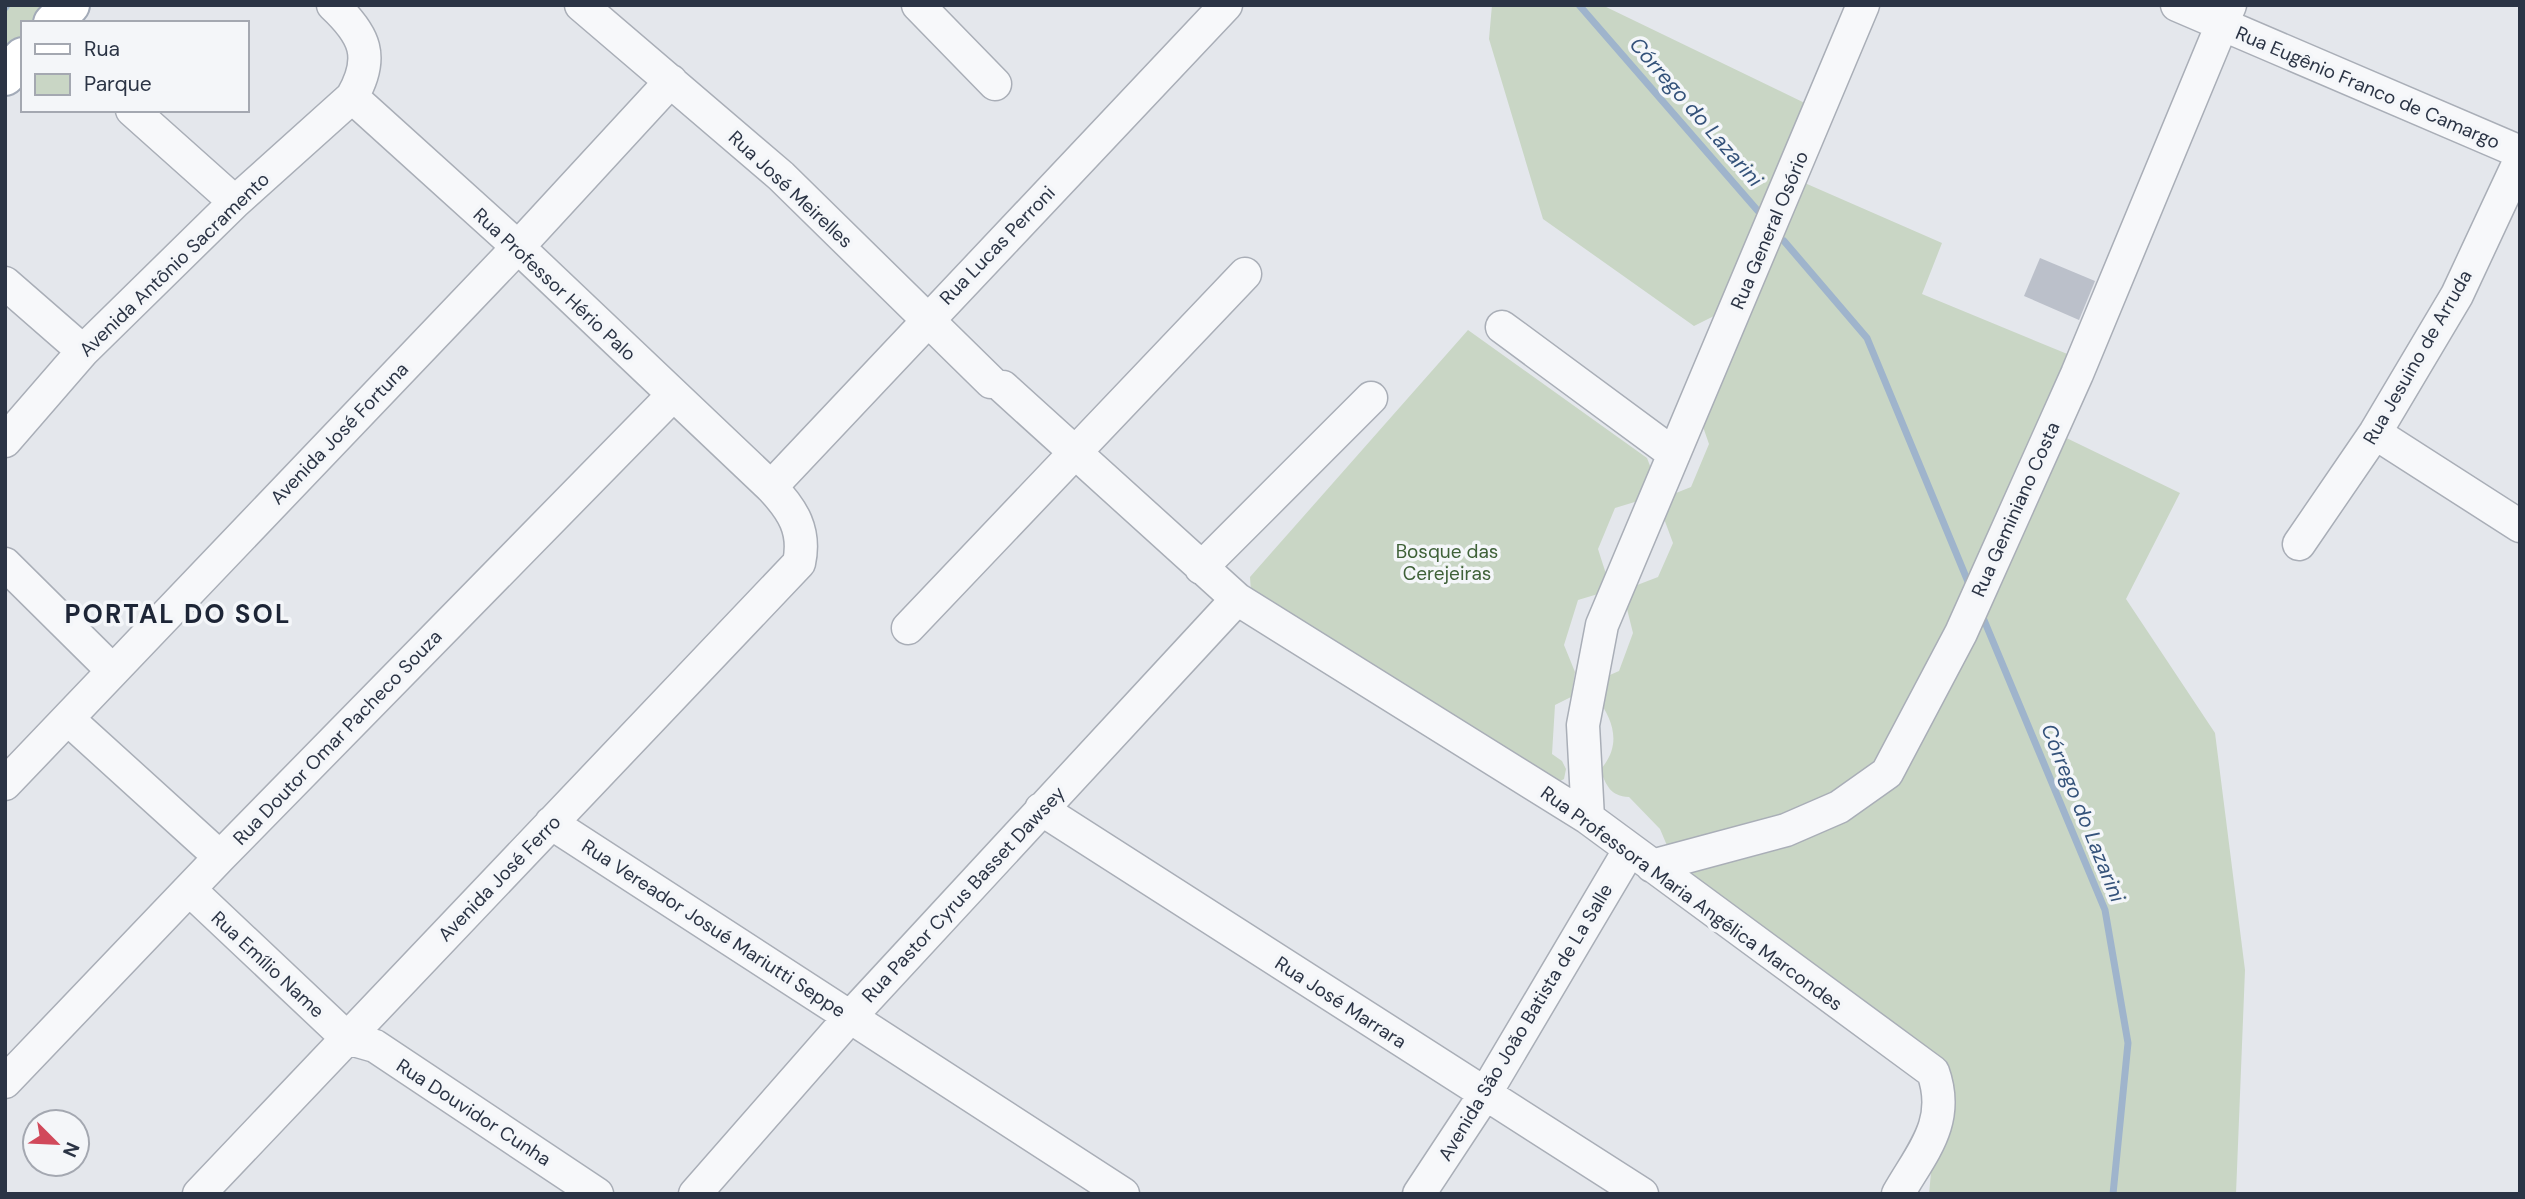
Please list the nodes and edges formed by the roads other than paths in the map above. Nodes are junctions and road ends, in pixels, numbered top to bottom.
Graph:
1 (70, 5) edge
2 (333, 5) edge
3 (581, 5) edge
4 (918, 5) edge
5 (1226, 5) edge
6 (1863, 5) edge
7 (2177, 5) edge
8 (2226, 15) edge
9 (56, 21) edge
10 (21, 59) edge
11 (5, 76) edge
12 (671, 81) junction
13 (995, 84) dead end
14 (352, 97) junction
15 (134, 112) edge
16 (2520, 152) edge
17 (2520, 160) edge
18 (235, 202) junction
19 (517, 247) junction
20 (1245, 274) dead end
21 (5, 283) edge
22 (927, 318) junction
23 (1502, 327) dead end
24 (83, 351) junction
25 (673, 395) junction
26 (1371, 398) dead end
27 (2375, 433) junction
28 (5, 441) edge
29 (1077, 451) junction
30 (1674, 454) junction
31 (771, 487) junction
32 (2520, 526) edge
33 (2299, 544) dead end
34 (5, 564) edge
35 (800, 564) joint
36 (1201, 568) junction
37 (1237, 599) junction
38 (908, 628) dead end
39 (112, 670) junction
40 (68, 719) junction
41 (5, 784) edge
42 (1041, 809) junction
43 (1588, 818) junction
44 (551, 823) junction
45 (220, 857) junction
46 (1641, 857) junction
47 (190, 890) junction
48 (851, 1016) junction
49 (347, 1038) junction
50 (5, 1082) edge
51 (1485, 1094) junction
52 (199, 1194) edge
53 (597, 1194) edge
54 (695, 1194) edge
55 (1123, 1194) edge
56 (1419, 1194) edge
57 (1642, 1194) edge
58 (1898, 1194) edge

1 - 9 main road
2 - 14 street
3 - 12 street, Rua José Meirelles
4 - 13 street
5 - 22 street, Rua Lucas Perroni
6 - 30 street, Rua General Osório
7 - 8 street, Rua Eugênio Franco de Camargo
8 - 16 street, Rua Eugênio Franco de Camargo
8 - 46 street, Rua Geminiano Costa
10 - 11 main road
12 - 19 street, Avenida José Fortuna
12 - 22 street, Rua José Meirelles
14 - 18 street, Avenida Antônio Sacramento
14 - 19 street, Rua Professor Hério Palo
15 - 18 street
17 - 27 street, Rua Jesuino de Arruda
18 - 24 street, Avenida Antônio Sacramento
19 - 25 street, Rua Professor Hério Palo
19 - 39 street, Avenida José Fortuna
20 - 29 street
21 - 24 street
22 - 29 street, Rua José Meirelles
22 - 31 street, Rua Lucas Perroni
23 - 30 street
24 - 28 street, Avenida Antônio Sacramento
25 - 31 street, Rua Professor Hério Palo
25 - 45 street, Rua Doutor Omar Pacheco Souza
26 - 36 street
27 - 32 street
27 - 33 street, Rua Jesuino de Arruda
29 - 36 street, Rua Professora Maria Angélica Marcondes
29 - 38 street
30 - 43 street, Rua General Osório
31 - 35 street, Rua Professor Hério Palo
34 - 39 street
35 - 44 street, Avenida José Ferro
36 - 37 street, Rua Professora Maria Angélica Marcondes
37 - 42 street, Rua Pastor Cyrus Basset Dawsey
37 - 43 street, Rua Professora Maria Angélica Marcondes
39 - 40 street, Avenida José Fortuna
40 - 41 street, Avenida José Fortuna
40 - 45 street
42 - 48 street, Rua Pastor Cyrus Basset Dawsey
42 - 51 street, Rua José Marrara
43 - 46 street, Rua Professora Maria Angélica Marcondes
44 - 48 street, Rua Vereador Josué Mariutti Seppe
44 - 49 street, Avenida José Ferro
45 - 47 street, Rua Doutor Omar Pacheco Souza
46 - 51 street, Avenida São João Batista de La Salle
46 - 58 street, Rua Professora Maria Angélica Marcondes
47 - 49 street, Rua Emílio Name
47 - 50 street, Rua Doutor Omar Pacheco Souza
48 - 54 street, Rua Pastor Cyrus Basset Dawsey
48 - 55 street, Rua Vereador Josué Mariutti Seppe
49 - 52 street, Avenida José Ferro
49 - 53 street, Rua Douvidor Cunha
51 - 56 street, Avenida São João Batista de La Salle
51 - 57 street, Rua José Marrara

